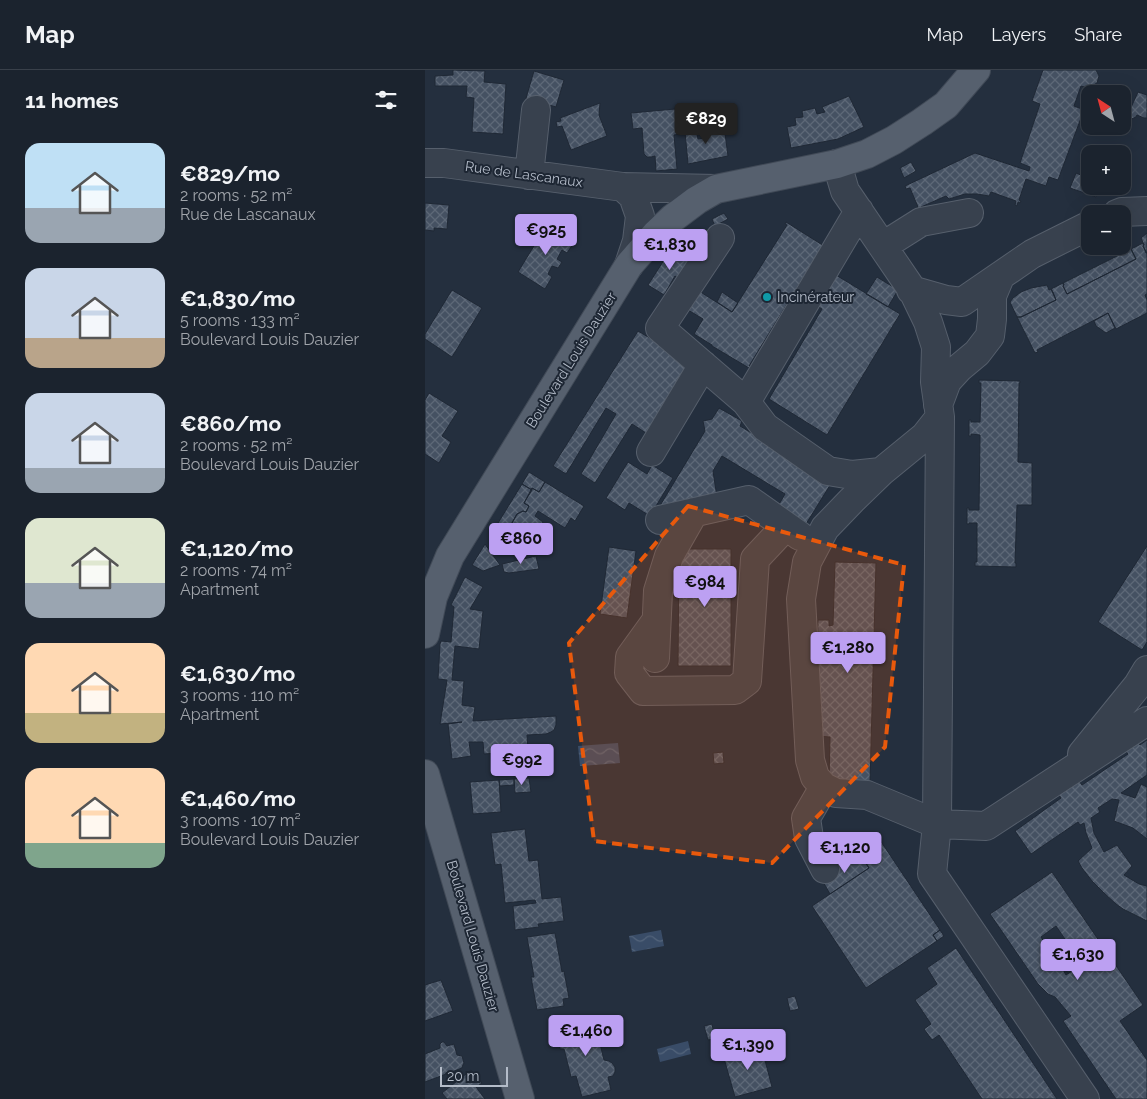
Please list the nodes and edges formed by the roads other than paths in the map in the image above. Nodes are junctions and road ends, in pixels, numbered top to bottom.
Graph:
1 (976, 70) edge
2 (536, 110) dead end
3 (425, 163) edge
4 (837, 164) junction
5 (529, 175) junction
6 (623, 187) junction
7 (716, 189) junction
8 (859, 211) junction
9 (1147, 211) edge
10 (1131, 212) edge
11 (969, 214) dead end
12 (1081, 230) edge
13 (720, 238) dead end
14 (883, 246) junction
15 (629, 265) junction
16 (1000, 276) junction
17 (911, 290) junction
18 (962, 302) junction
19 (932, 334) junction
20 (703, 365) junction
21 (746, 402) junction
22 (939, 411) junction
23 (651, 452) dead end
24 (881, 472) junction
25 (694, 512) junction
26 (660, 520) dead end
27 (786, 526) junction
28 (815, 546) junction
29 (450, 556) junction
30 (425, 574) edge
31 (657, 621) junction
32 (425, 634) edge
33 (655, 658) dead end
34 (1147, 670) edge
35 (1147, 721) edge
36 (1067, 773) junction
37 (425, 774) edge
38 (824, 788) junction
39 (937, 824) junction
40 (825, 869) dead end
41 (520, 1099) edge
42 (1085, 1099) edge

1 - 4 main road, Boulevard Louis Dauzier
2 - 5 street
3 - 5 street, Rue de Lascanaux
4 - 7 main road, Boulevard Louis Dauzier
4 - 8 street
5 - 6 street, Rue de Lascanaux
6 - 7 street, Rue de Lascanaux
6 - 15 street
7 - 15 main road, Boulevard Louis Dauzier
8 - 14 street
8 - 21 street
9 - 10 street
11 - 14 street
12 - 16 street
13 - 20 street
14 - 17 street
15 - 29 main road, Boulevard Louis Dauzier
16 - 18 street
16 - 22 street
17 - 18 street
17 - 19 street
18 - 19 street
19 - 22 street
20 - 21 street
20 - 23 street
21 - 24 street
22 - 24 street
22 - 39 street
24 - 28 street
25 - 26 street
25 - 27 street
25 - 31 street
27 - 28 street
27 - 31 street
28 - 38 street
29 - 30 street
29 - 32 main road, Boulevard Louis Dauzier
31 - 33 street
34 - 36 street
35 - 36 street
36 - 39 street
37 - 41 main road, Boulevard Louis Dauzier
38 - 39 street
38 - 40 street
39 - 42 street

